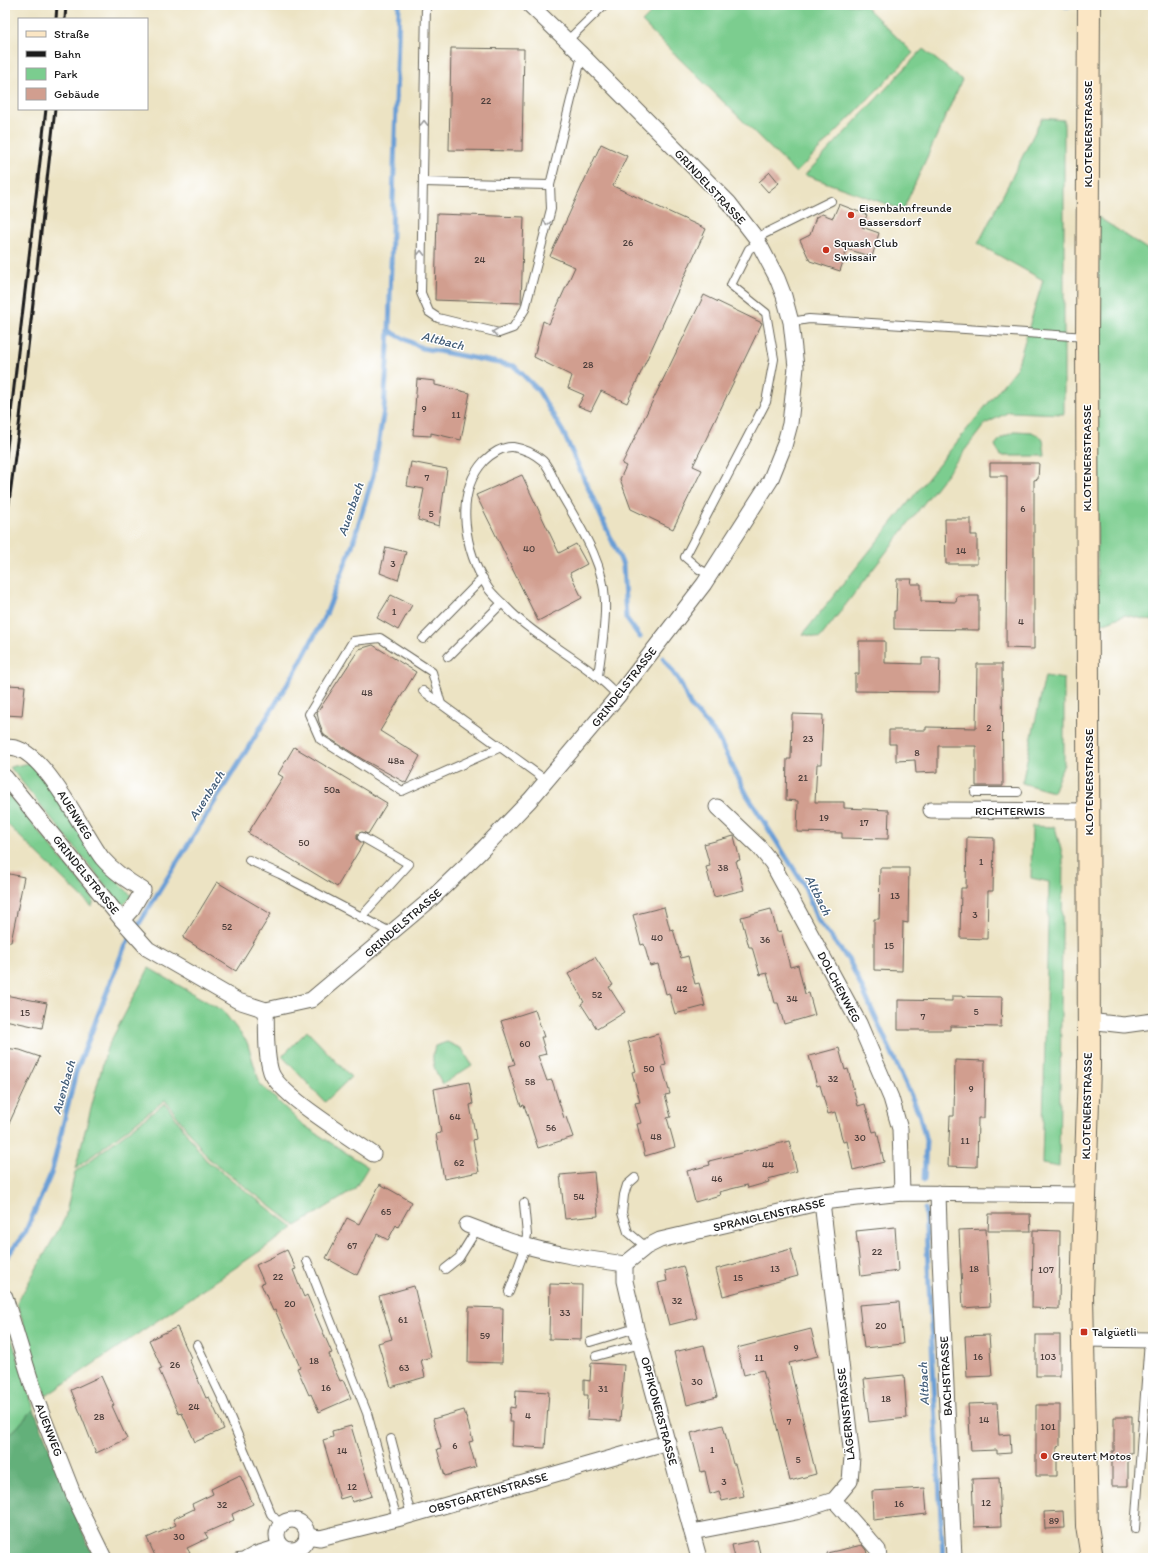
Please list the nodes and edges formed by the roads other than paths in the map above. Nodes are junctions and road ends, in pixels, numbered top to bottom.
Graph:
1 (426, 5) edge
2 (530, 5) edge
3 (604, 5) edge
4 (1089, 5) edge
5 (567, 41) junction
6 (582, 55) junction
7 (423, 182) junction
8 (550, 185) junction
9 (831, 201) dead end
10 (758, 241) junction
11 (791, 322) junction
12 (1087, 337) junction
13 (710, 575) junction
14 (483, 578) junction
15 (502, 603) junction
16 (423, 639) dead end
17 (448, 657) dead end
18 (598, 676) junction
19 (423, 691) dead end
20 (618, 696) junction
21 (441, 704) junction
22 (501, 747) junction
23 (5, 748) edge
24 (547, 781) junction
25 (10, 783) edge
26 (975, 792) dead end
27 (1018, 792) dead end
28 (717, 807) dead end
29 (931, 810) dead end
30 (1090, 811) junction
31 (362, 838) dead end
32 (249, 860) dead end
33 (361, 917) junction
34 (126, 924) junction
35 (392, 933) junction
36 (266, 1010) junction
37 (1088, 1021) junction
38 (1153, 1021) edge
39 (373, 1154) dead end
40 (635, 1178) dead end
41 (902, 1192) junction
42 (938, 1193) junction
43 (1085, 1195) junction
44 (524, 1202) dead end
45 (822, 1202) junction
46 (472, 1226) joint
47 (525, 1246) junction
48 (646, 1247) junction
49 (307, 1261) dead end
50 (625, 1264) junction
51 (445, 1269) dead end
52 (508, 1292) dead end
53 (5, 1297) edge
54 (636, 1328) junction
55 (1084, 1339) junction
56 (1151, 1340) edge
57 (590, 1342) dead end
58 (641, 1344) junction
59 (197, 1345) dead end
60 (596, 1356) dead end
61 (391, 1438) dead end
62 (668, 1442) junction
63 (834, 1500) junction
64 (404, 1517) junction
65 (281, 1525) junction
66 (1135, 1529) dead end
67 (692, 1532) junction
68 (307, 1536) junction
69 (283, 1546) junction
70 (241, 1557) edge
71 (104, 1558) edge
72 (698, 1558) edge
73 (879, 1558) edge
74 (954, 1558) edge
75 (1092, 1558) edge

7 -> 1 lane
2 - 5 street, GRINDELSTRASSE
3 - 5 lane
4 - 12 main road, KLOTENERSTRASSE
5 - 6 street, GRINDELSTRASSE
6 - 8 lane
6 - 10 street, GRINDELSTRASSE
7 - 8 lane
8 -> 7 lane
9 - 10 lane
10 - 11 street, GRINDELSTRASSE
10 - 13 lane
11 - 12 lane
11 - 13 street, GRINDELSTRASSE
12 - 30 main road, KLOTENERSTRASSE
13 - 20 street, GRINDELSTRASSE
14 - 15 lane
14 - 16 lane
14 - 18 lane
15 - 17 lane
15 - 18 lane
18 - 20 lane
19 - 21 lane
20 - 24 street, GRINDELSTRASSE
21 - 22 lane
21 - 22 lane
22 - 24 lane
23 - 34 street, AUENWEG
24 - 35 street, GRINDELSTRASSE
25 - 34 street, GRINDELSTRASSE
26 - 27 lane
28 - 41 street, DOLCHENWEG
29 - 30 street, RICHTERWIS
30 - 37 main road, KLOTENERSTRASSE
31 - 33 lane
32 - 33 lane
33 - 35 lane
34 - 36 street, GRINDELSTRASSE
35 - 36 street, GRINDELSTRASSE
36 - 39 street
37 - 38 street
37 - 43 main road, KLOTENERSTRASSE
40 - 48 lane
41 - 42 street, SPRANGLENSTRASSE
41 - 45 street, SPRANGLENSTRASSE
42 - 43 street, SPRANGLENSTRASSE
42 - 74 street, BACHSTRASSE
43 - 55 main road, KLOTENERSTRASSE
44 - 47 lane
45 - 48 street, SPRANGLENSTRASSE
45 - 63 street, LÄGERNSTRASSE
46 - 47 street
46 - 51 lane
47 - 50 street
47 - 52 lane
48 - 50 street, SPRANGLENSTRASSE
49 - 64 lane
50 - 54 street, OPFIKONERSTRASSE
53 - 71 street, AUENWEG
54 - 57 lane
54 - 58 street, OPFIKONERSTRASSE
55 - 56 street
55 - 75 main road, KLOTENERSTRASSE
56 - 66 lane
58 - 60 lane
58 - 62 street, OPFIKONERSTRASSE
59 - 65 lane
61 - 64 lane
62 - 64 street, OBSTGARTENSTRASSE
62 - 67 street, OPFIKONERSTRASSE
63 - 67 street
63 - 73 street
64 - 68 street, OBSTGARTENSTRASSE
65 - 68 street
65 - 69 street
67 - 72 street, OPFIKONERSTRASSE
68 - 69 street
69 - 70 lane

